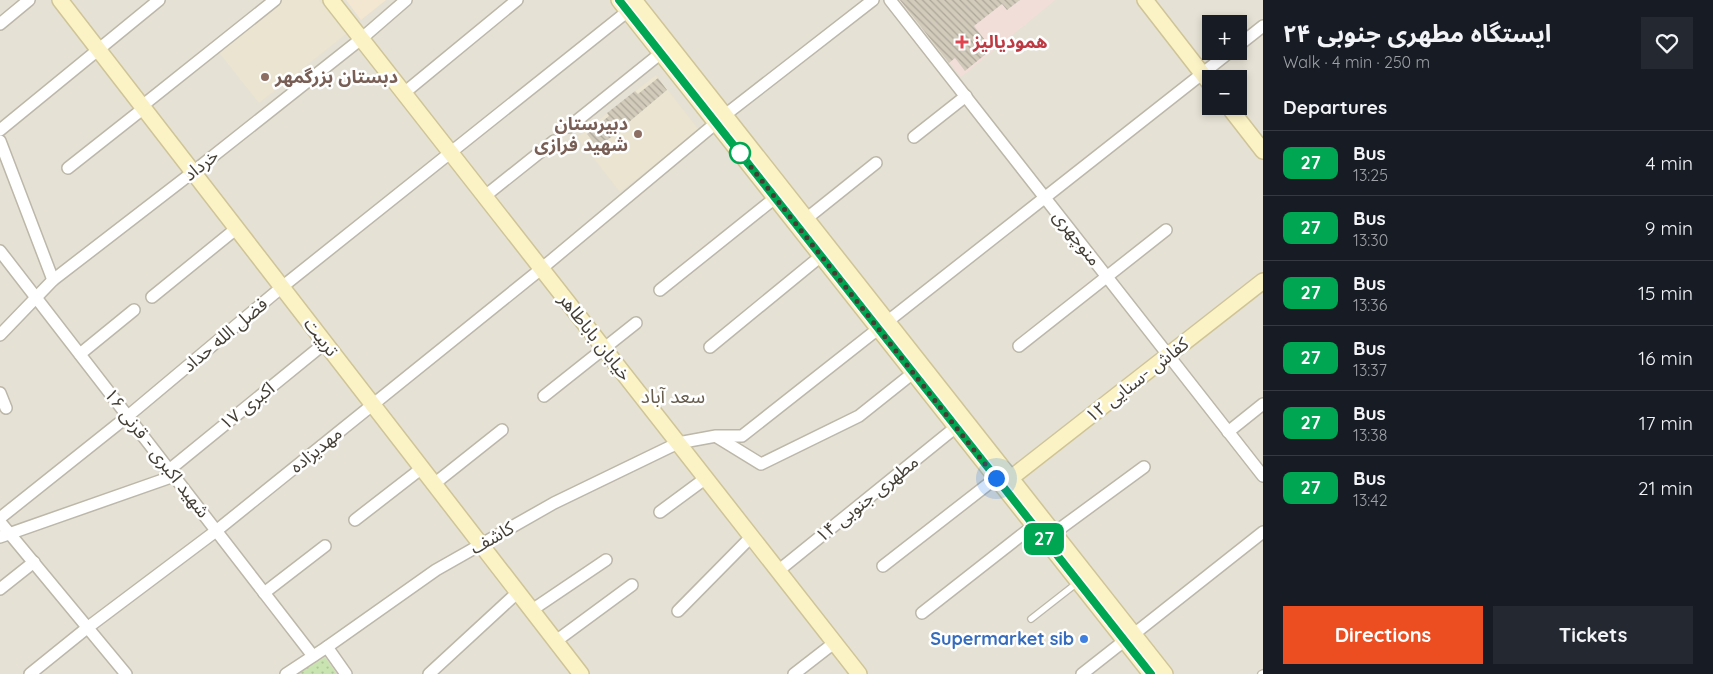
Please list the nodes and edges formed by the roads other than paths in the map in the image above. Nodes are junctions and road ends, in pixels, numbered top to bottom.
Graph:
1 (29, 0) edge
2 (60, 0) edge
3 (159, 0) edge
4 (275, 0) edge
5 (331, 0) edge
6 (406, 0) edge
7 (517, 0) edge
8 (872, 0) edge
9 (890, 0) edge
10 (1149, 2) edge
11 (631, 3) edge
12 (0, 24) edge
13 (1263, 26) edge
14 (362, 39) junction
15 (1247, 39) edge
16 (98, 50) junction
17 (661, 53) junction
18 (1223, 60) edge
19 (1215, 70) edge
20 (1202, 72) edge
21 (1202, 83) edge
22 (404, 93) junction
23 (966, 96) junction
24 (143, 107) junction
25 (1235, 115) edge
26 (720, 119) junction
27 (569, 127) dead end
28 (0, 130) edge
29 (914, 137) dead end
30 (0, 141) edge
31 (554, 141) dead end
32 (1263, 151) edge
33 (451, 153) junction
34 (876, 163) dead end
35 (68, 168) dead end
36 (193, 172) junction
37 (485, 196) junction
38 (775, 198) junction
39 (1045, 198) junction
40 (806, 219) junction
41 (237, 228) junction
42 (1166, 230) dead end
43 (0, 251) edge
44 (821, 256) junction
45 (542, 269) junction
46 (1107, 277) junction
47 (53, 280) junction
48 (1263, 281) edge
49 (282, 287) junction
50 (660, 290) dead end
51 (152, 297) dead end
52 (36, 298) junction
53 (134, 310) dead end
54 (636, 323) dead end
55 (883, 325) junction
56 (0, 335) edge
57 (325, 343) junction
58 (1019, 346) dead end
59 (710, 347) dead end
60 (604, 348) junction
61 (80, 354) junction
62 (1168, 355) junction
63 (913, 373) junction
64 (0, 393) edge
65 (544, 396) dead end
66 (373, 404) junction
67 (1263, 404) edge
68 (6, 408) dead end
69 (128, 416) junction
70 (956, 427) junction
71 (502, 430) dead end
72 (1228, 432) junction
73 (716, 436) junction
74 (678, 443) junction
75 (1144, 466) dead end
76 (422, 468) junction
77 (172, 473) junction
78 (1263, 476) edge
79 (706, 478) junction
80 (1003, 478) junction
81 (434, 484) junction
82 (660, 512) dead end
83 (0, 518) edge
84 (355, 520) dead end
85 (0, 522) edge
86 (1034, 526) junction
87 (216, 531) junction
88 (1263, 532) edge
89 (1054, 533) junction
90 (5, 535) edge
91 (751, 537) junction
92 (481, 544) junction
93 (325, 546) dead end
94 (606, 560) dead end
95 (34, 562) junction
96 (883, 566) dead end
97 (778, 571) junction
98 (1078, 582) junction
99 (632, 585) dead end
100 (0, 589) edge
101 (518, 592) junction
102 (264, 593) junction
103 (532, 610) junction
104 (678, 611) dead end
105 (922, 613) dead end
106 (1031, 619) dead end
107 (87, 628) junction
108 (1129, 637) junction
109 (556, 641) junction
110 (834, 643) junction
111 (328, 647) junction
112 (313, 656) junction
113 (30, 674) edge
114 (126, 674) edge
115 (286, 674) edge
116 (346, 674) edge
117 (429, 674) edge
118 (581, 674) edge
119 (794, 674) edge
120 (859, 674) edge
121 (1082, 674) edge
122 (1151, 674) edge
123 (1166, 674) edge

1 - 12 street
2 - 16 street, تربیت
3 - 16 street
4 - 24 street
5 - 14 street, خیابان باباطاهر
6 - 14 street, خرداد
7 - 22 street
8 - 26 street, مهدیزاده
9 - 23 street, منوچهری
10 - 20 street
11 - 17 street
11 - 26 street
11 - 33 street, فضل الله حداد
13 - 15 street
14 - 22 street, خیابان باباطاهر
14 - 36 street, خرداد
16 - 24 street, تربیت
16 - 28 street
17 - 26 street
17 - 27 street
18 - 19 street, کاشف
21 - 39 street, کاشف
22 - 33 street, خیابان باباطاهر
23 - 29 street
23 - 39 street, منوچهری
24 - 35 street
24 - 36 street, تربیت
25 - 32 street
26 - 38 street
26 - 40 street
26 - 45 street, مهدیزاده
30 - 47 street
31 - 37 street
33 - 37 street, خیابان باباطاهر
33 - 49 street, فضل الله حداد
34 - 40 street
36 - 41 street, تربیت
36 - 47 street, خرداد
37 - 45 street, خیابان باباطاهر
38 - 44 street
38 - 50 street
39 - 46 street, منوچهری
39 - 55 street, کاشف
40 - 55 street
41 - 49 street, تربیت
41 - 51 street
42 - 46 street
43 - 52 street, شهید اکبری - قرنی ۱۶
44 - 55 street
44 - 59 street
45 - 60 street, خیابان باباطاهر
45 - 66 street, مهدیزاده
46 - 58 street
46 - 62 street, منوچهری
47 - 52 street, خرداد
48 - 62 street, کفاش -سنایی ۱۲
49 - 57 street, تربیت
49 - 69 street, فضل الله حداد
52 - 56 street, خرداد
52 - 61 street, شهید اکبری - قرنی ۱۶
53 - 61 street
54 - 60 street
55 - 63 street
55 - 73 street, کاشف
55 - 80 street
57 - 66 street, تربیت
57 - 77 street, اکبری ۱۷
60 - 65 street
60 - 74 street, خیابان باباطاهر
61 - 69 street, شهید اکبری - قرنی ۱۶
62 - 72 street, منوچهری
62 - 80 street, کفاش -سنایی ۱۲
63 - 70 street
63 - 73 street
64 - 68 street
66 - 76 street, تربیت
66 - 87 street, مهدیزاده
67 - 72 street
69 - 77 street, شهید اکبری - قرنی ۱۶
69 - 83 street, فضل الله حداد
70 - 80 street
70 - 97 street, مطهری جنوبی ۱۴
71 - 81 street
72 - 78 street, منوچهری
73 - 74 street, کاشف
74 - 79 street, خیابان باباطاهر
74 - 92 street, کاشف
75 - 89 street
76 - 81 street, تربیت
76 - 84 street
77 - 87 street, شهید اکبری - قرنی ۱۶
77 - 90 street, اکبری ۱۷
79 - 82 street
79 - 91 street, خیابان باباطاهر
80 - 86 street
80 - 89 street
80 - 96 street
81 - 92 street, تربیت
85 - 90 street
86 - 98 street
86 - 105 street
87 - 102 street, شهید اکبری - قرنی ۱۶
87 - 107 street, مهدیزاده
88 - 108 street
89 - 108 street
90 - 95 street
91 - 97 street, خیابان باباطاهر
91 - 104 street
92 - 101 street, تربیت
92 - 111 street, کاشف
93 - 102 street
94 - 103 street
95 - 100 street
95 - 107 street
97 - 110 street, خیابان باباطاهر
98 - 106 lane
98 - 108 street
99 - 109 street
101 - 103 street, تربیت
101 - 117 street
102 - 112 street, شهید اکبری - قرنی ۱۶
103 - 109 street, تربیت
107 - 113 street, مهدیزاده
107 - 114 street
108 - 121 street
108 - 122 street
108 - 123 street
109 - 118 street, تربیت
110 - 119 street
110 - 120 street, خیابان باباطاهر
111 - 112 street, کاشف
111 - 116 street
112 - 115 street, کاشف

